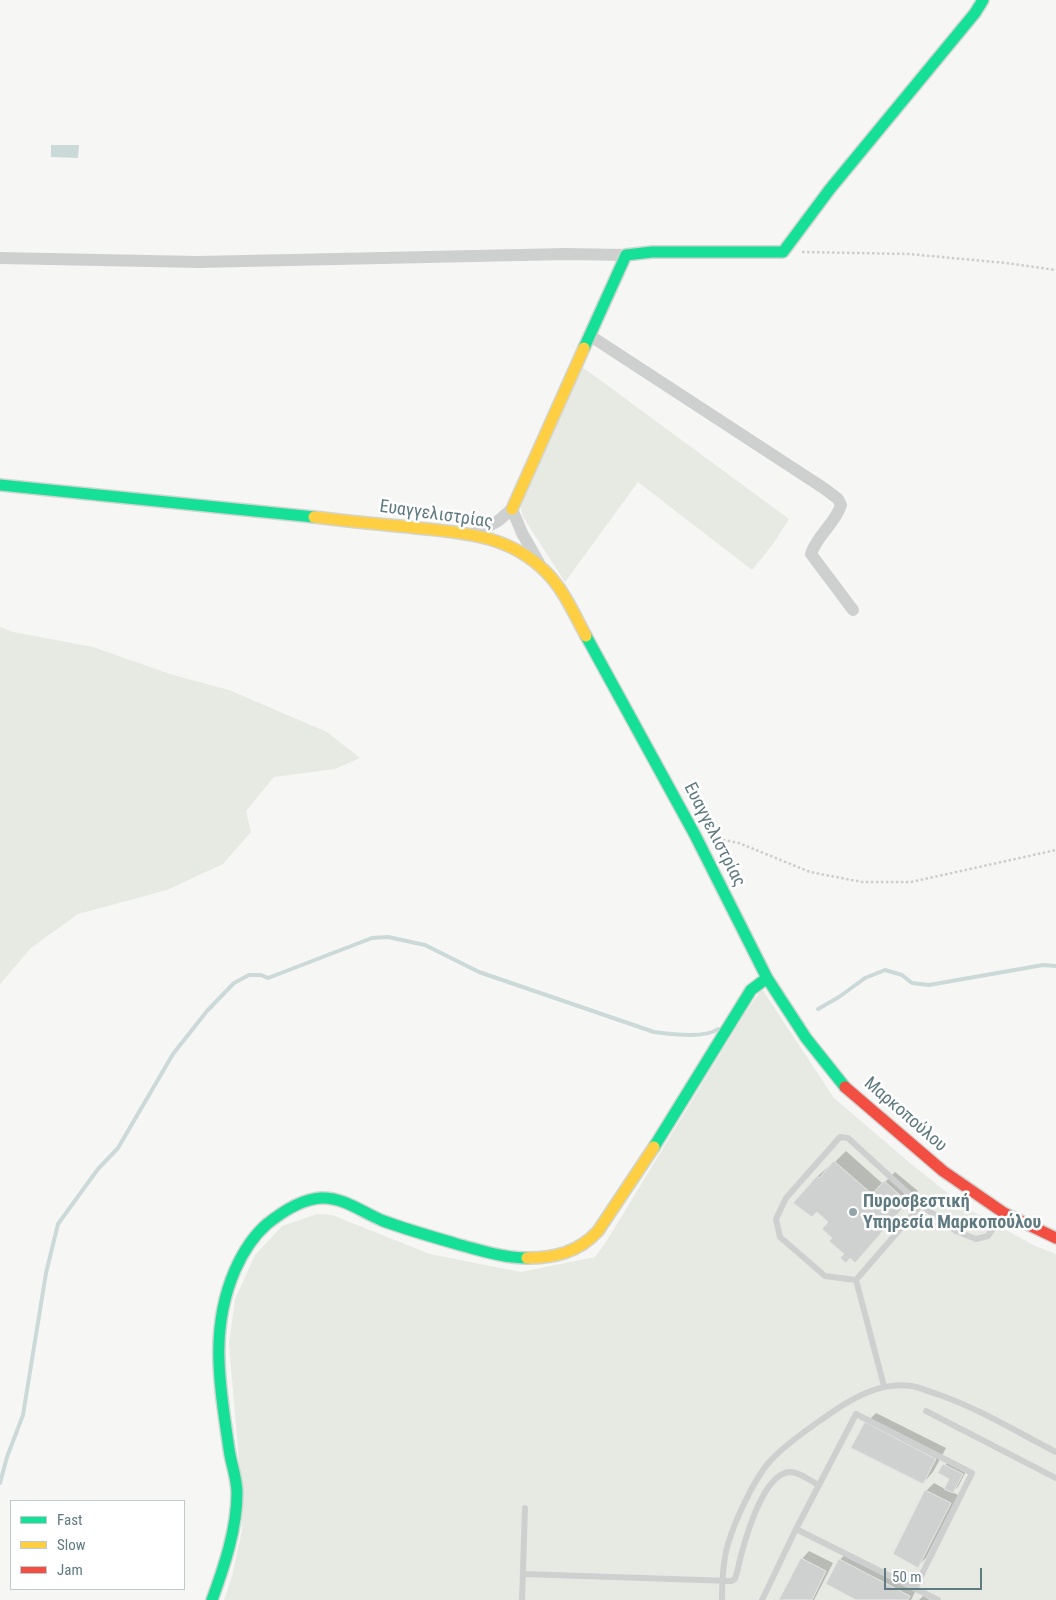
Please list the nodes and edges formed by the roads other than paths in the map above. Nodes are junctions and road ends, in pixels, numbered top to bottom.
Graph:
1 (983, 0) edge
2 (626, 255) junction
3 (0, 258) edge
4 (589, 335) junction
5 (0, 485) edge
6 (512, 509) junction
7 (474, 534) junction
8 (540, 565) junction
9 (853, 610) dead end
10 (767, 978) junction
11 (921, 1205) junction
12 (1004, 1213) junction
13 (1056, 1238) edge
14 (856, 1280) junction
15 (884, 1386) junction
16 (926, 1411) dead end
17 (1056, 1452) edge
18 (1056, 1478) edge
19 (818, 1484) junction
20 (525, 1508) dead end
21 (796, 1529) junction
22 (523, 1574) junction
23 (722, 1581) junction
24 (915, 1588) junction
25 (212, 1600) edge
26 (522, 1600) edge
27 (722, 1600) edge
28 (762, 1600) edge
29 (938, 1600) edge

1 - 2 street
2 - 3 street
2 - 4 street
4 - 6 street
4 - 9 street
5 - 7 street, Ευαγγελιστρίας
6 - 7 street
6 - 8 street
7 - 8 street, Ευαγγελιστρίας
8 - 10 street, Ευαγγελιστρίας
10 - 12 street, Μαρκοπούλου
10 - 25 street
11 - 12 lane
11 - 14 lane
11 - 14 lane
12 - 13 street, Μαρκοπούλου
14 - 15 lane
15 - 17 lane
15 - 23 lane
16 - 18 lane
19 - 21 lane
19 - 23 lane
19 - 24 lane
20 - 22 lane
21 - 24 lane
21 - 28 lane
22 - 23 lane
22 - 26 lane
23 - 27 lane
24 - 29 lane

